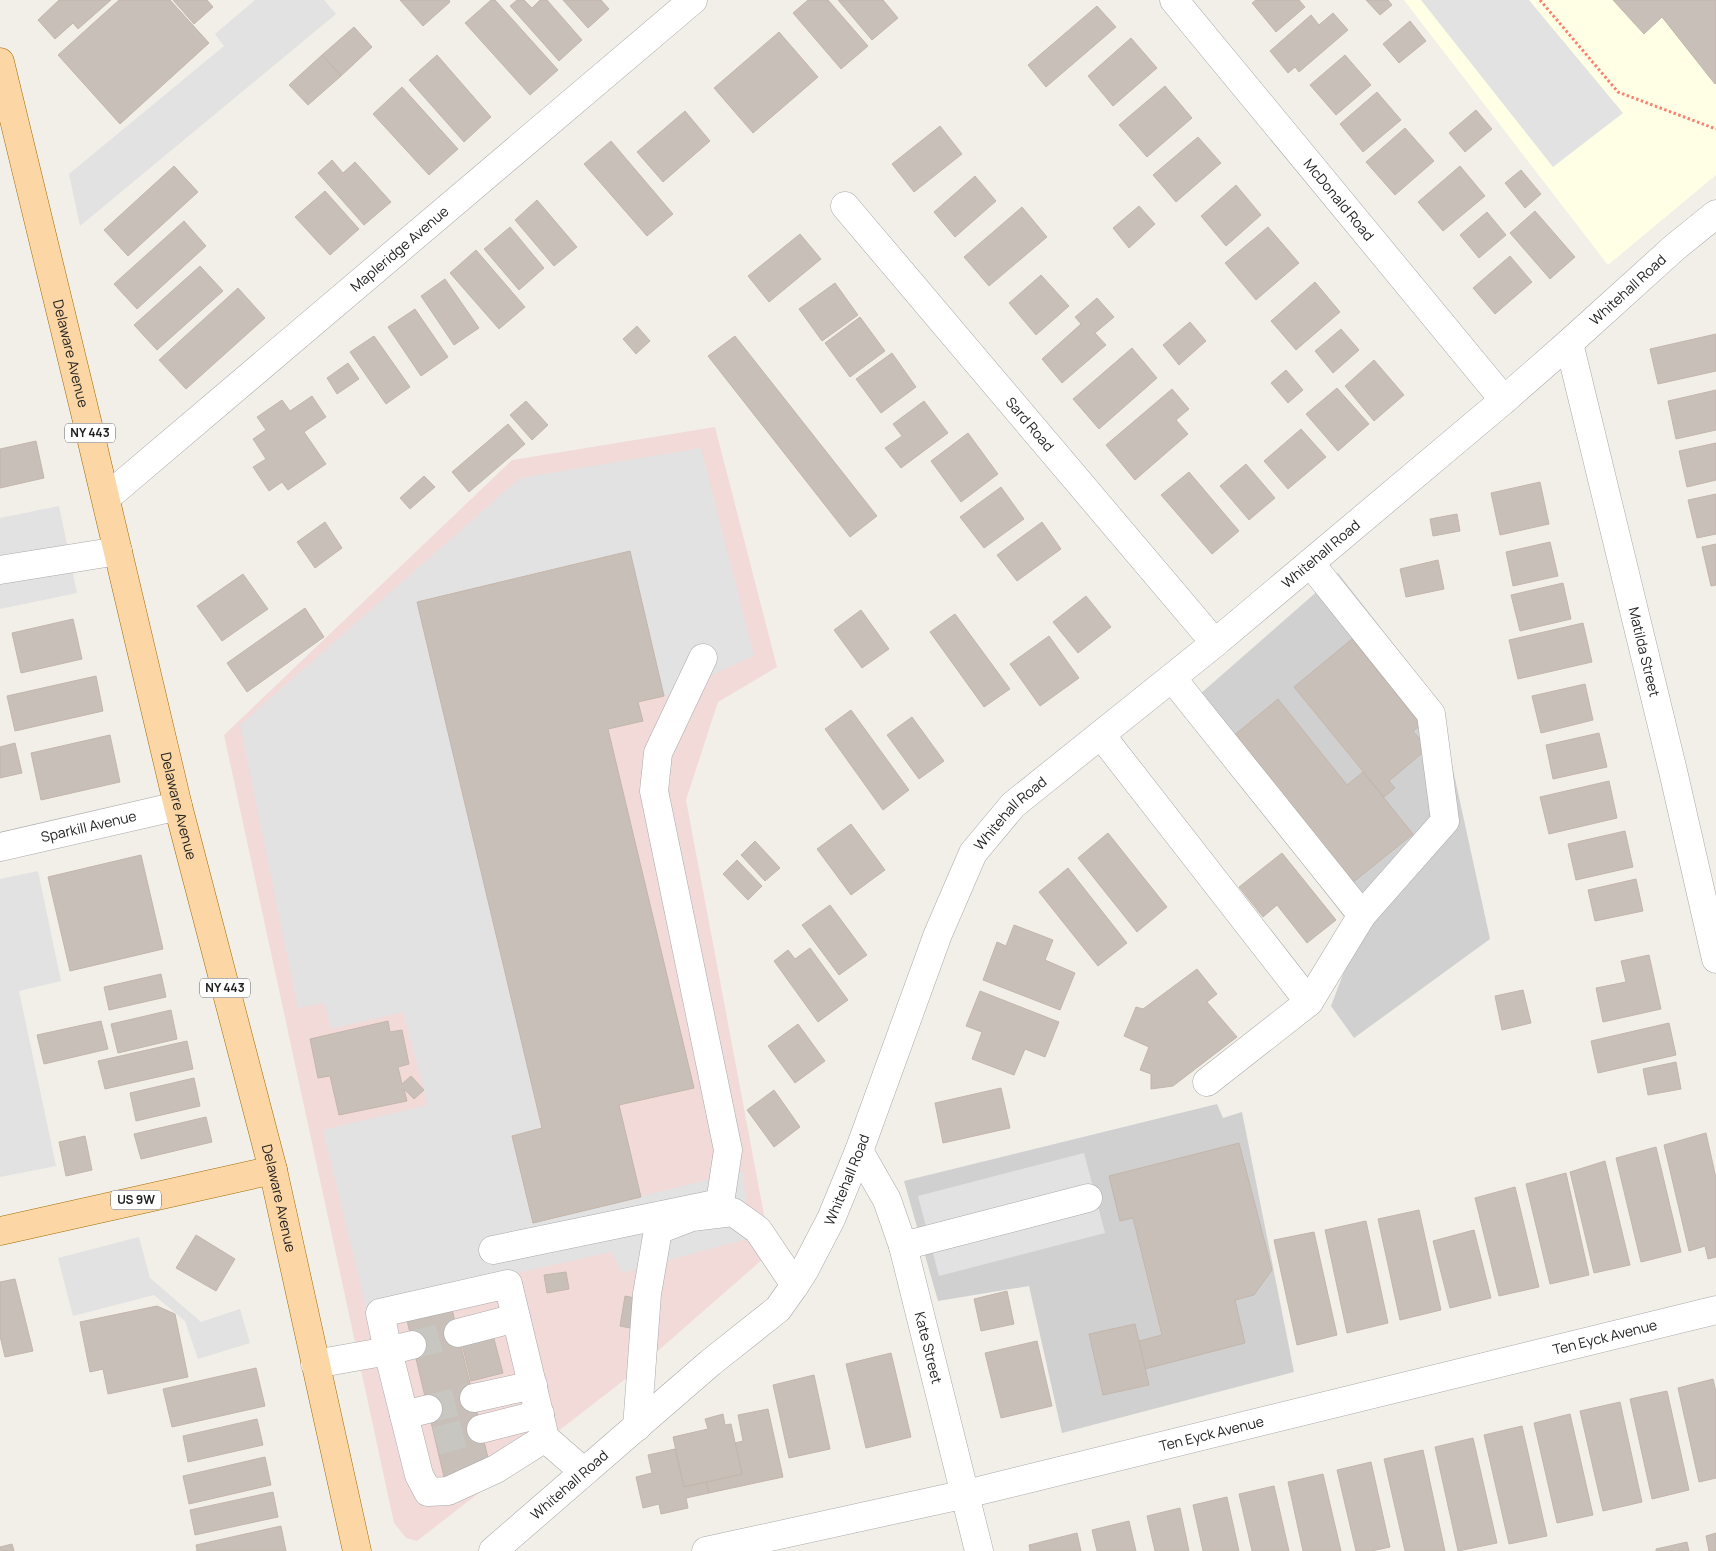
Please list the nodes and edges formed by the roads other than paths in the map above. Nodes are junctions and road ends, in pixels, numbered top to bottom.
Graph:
1 (693, 0) edge
2 (1174, 0) edge
3 (0, 62) edge
4 (845, 206) dead end
5 (1716, 214) edge
6 (1569, 343) junction
7 (1504, 400) junction
8 (106, 498) junction
9 (118, 551) junction
10 (1310, 563) junction
11 (0, 570) edge
12 (1215, 643) junction
13 (703, 658) dead end
14 (1172, 678) junction
15 (1101, 735) junction
16 (178, 806) junction
17 (0, 847) edge
18 (1362, 916) junction
19 (1716, 959) edge
20 (1309, 1002) junction
21 (1207, 1082) dead end
22 (859, 1151) junction
23 (273, 1170) junction
24 (1088, 1198) dead end
25 (691, 1213) junction
26 (0, 1232) edge
27 (903, 1246) junction
28 (493, 1250) dead end
29 (796, 1285) junction
30 (1716, 1310) edge
31 (516, 1318) junction
32 (458, 1333) tunnel mouth
33 (400, 1348) junction
34 (316, 1364) junction
35 (533, 1385) junction
36 (474, 1398) tunnel mouth
37 (542, 1426) junction
38 (637, 1427) junction
39 (481, 1429) tunnel mouth
40 (584, 1472) junction
41 (966, 1494) junction
42 (357, 1551) edge
43 (493, 1551) edge
44 (706, 1551) edge
45 (979, 1551) edge

1 - 8 street, Mapleridge Avenue
2 - 7 street, McDonald Road
3 - 8 main road, Delaware Avenue / NY 443
4 - 12 street, Sard Road
5 - 6 street, Whitehall Road
6 - 7 street, Whitehall Road
6 - 19 street, Matilda Street
7 - 10 street, Whitehall Road
8 - 9 main road, Delaware Avenue / NY 443
9 - 11 street
9 - 16 main road, Delaware Avenue / NY 443
10 - 12 street, Whitehall Road
10 - 18 street
12 - 14 street, Whitehall Road
13 - 25 street
14 - 15 street, Whitehall Road
14 - 18 street
15 - 20 street
15 - 22 street, Whitehall Road
16 - 17 street, Sparkill Avenue
16 - 23 main road, Delaware Avenue / NY 443
18 - 20 street
20 - 21 street
22 - 27 street, Kate Street
22 - 29 street, Whitehall Road
23 - 26 main road, US 9W
23 - 34 main road, Delaware Avenue
24 - 27 street
25 - 28 street
25 - 29 street
25 - 38 street
27 - 41 street, Kate Street
29 - 38 street, Whitehall Road
30 - 41 street, Ten Eyck Avenue
31 - 32 street
31 - 33 street
31 - 35 street
33 - 34 street
33 - 37 street
34 - 42 main road, Delaware Avenue
35 - 36 street
35 - 37 street
37 - 39 street
37 - 40 street
38 - 40 street, Whitehall Road
40 - 43 street, Whitehall Road
41 - 44 street, Ten Eyck Avenue
41 - 45 street, Kate Street

